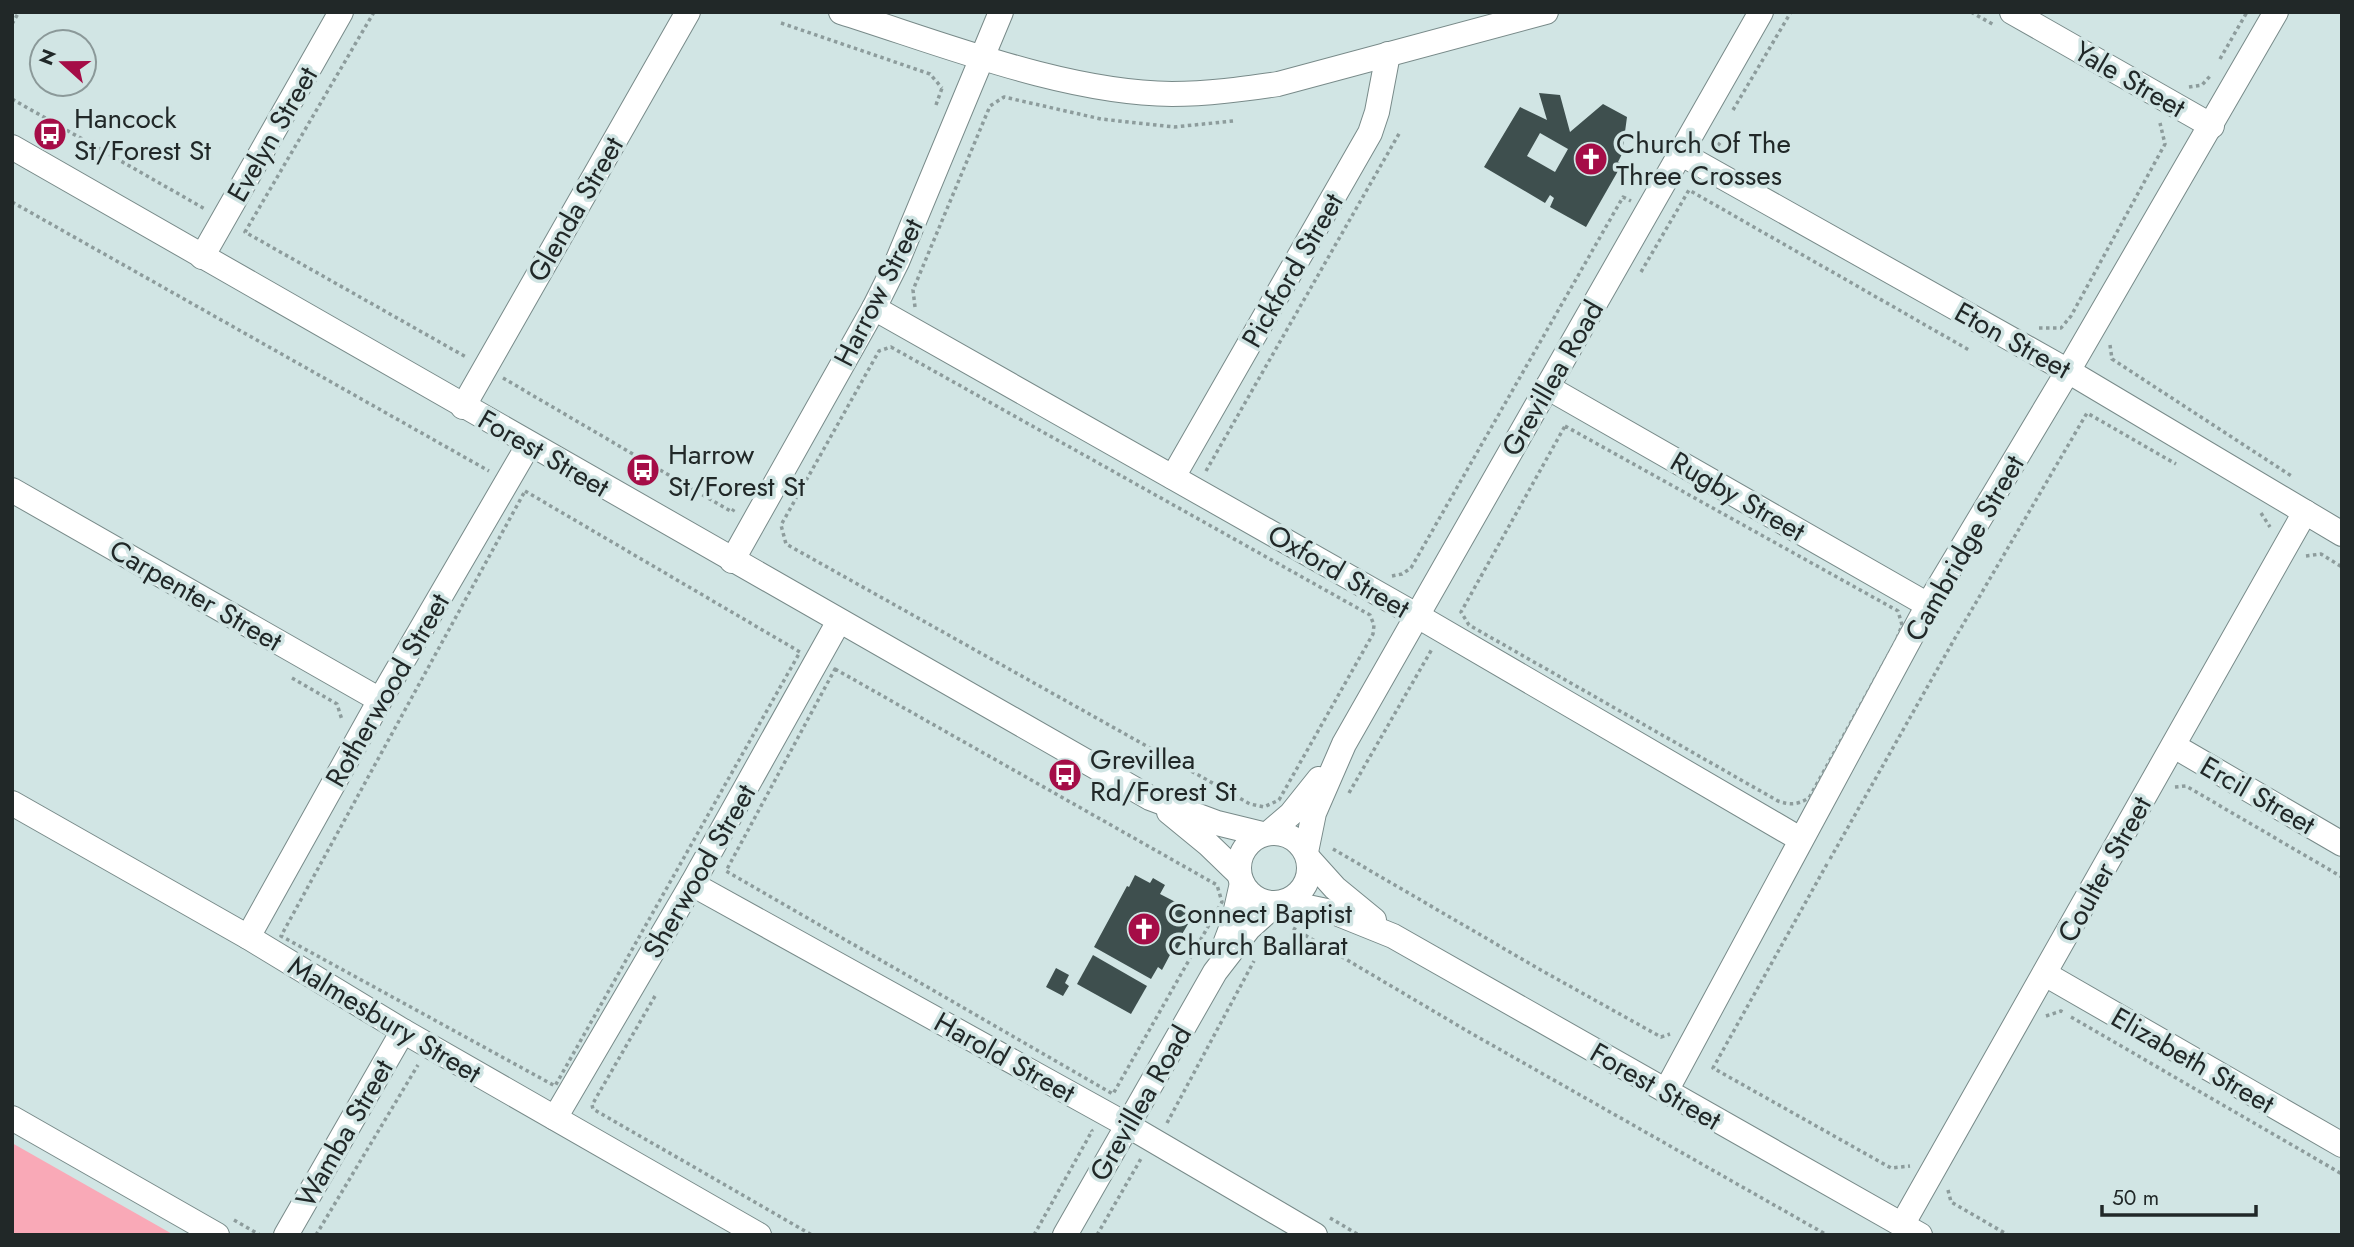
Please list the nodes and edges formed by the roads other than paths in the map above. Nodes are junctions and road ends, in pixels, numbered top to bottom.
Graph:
1 (341, 12) edge
2 (688, 12) edge
3 (841, 12) edge
4 (1001, 12) edge
5 (1546, 12) edge
6 (2012, 12) edge
7 (2276, 12) edge
8 (1756, 13) edge
9 (1388, 54) junction
10 (983, 57) junction
11 (2211, 126) junction
12 (12, 147) edge
13 (1680, 153) junction
14 (202, 257) junction
15 (874, 308) junction
16 (2068, 371) junction
17 (1547, 387) junction
18 (463, 407) junction
19 (529, 444) junction
20 (1173, 477) junction
21 (12, 490) edge
22 (2305, 512) junction
23 (2342, 534) edge
24 (732, 561) junction
25 (1928, 605) junction
26 (1416, 615) junction
27 (839, 621) junction
28 (380, 699) junction
29 (2174, 746) junction
30 (1150, 798) junction
31 (12, 803) edge
32 (1292, 815) junction
33 (1266, 833) junction
34 (1801, 839) junction
35 (2342, 844) edge
36 (1307, 855) junction
37 (1240, 878) junction
38 (692, 884) junction
39 (1282, 910) junction
40 (1393, 936) junction
41 (248, 937) junction
42 (1215, 972) junction
43 (2045, 974) junction
44 (403, 1031) junction
45 (1666, 1091) junction
46 (12, 1118) edge
47 (555, 1118) junction
48 (1127, 1125) junction
49 (2342, 1145) edge
50 (1911, 1230) edge
51 (217, 1235) edge
52 (286, 1235) edge
53 (759, 1235) edge
54 (1066, 1235) edge
55 (1315, 1235) edge

1 - 14 street, Evelyn Street
2 - 18 street, Glenda Street
3 - 10 street
4 - 10 street, Harrow Street
5 - 9 street
6 - 11 street, Yale Street
7 - 11 street, Cambridge Street
8 - 13 street, Grevillea Road
9 - 10 street
9 - 20 street, Pickford Street
10 - 15 street, Harrow Street
11 - 16 street, Cambridge Street
12 - 14 street, Forest Street
13 - 16 street, Eton Street
13 - 17 street, Grevillea Road
14 - 18 street, Forest Street
15 - 20 street, Oxford Street
15 - 24 street, Harrow Street
16 - 22 street, Eton Street
16 - 25 street, Cambridge Street
17 - 25 street, Rugby Street
17 - 26 street, Grevillea Road
18 - 19 street, Forest Street
19 - 24 street, Forest Street
19 - 28 street, Rotherwood Street
20 - 26 street, Oxford Street
21 - 28 street, Carpenter Street
22 - 23 street, Eton Street
22 - 29 street, Coulter Street
24 - 27 street, Forest Street
25 - 34 street, Cambridge Street
26 - 32 street, Grevillea Road
26 - 34 street, Oxford Street
27 - 30 street, Forest Street
27 - 38 street, Sherwood Street
28 - 41 street, Rotherwood Street
29 - 35 street, Ercil Street
29 - 43 street, Coulter Street
30 - 33 street
30 - 37 street
31 - 41 street, Malmesbury Street
32 - 33 street, Grevillea Road
32 - 36 street, Grevillea Road
33 - 36 street
33 - 37 street, Grevillea Road
34 - 45 street, Cambridge Street
36 - 39 street, Grevillea Road
36 - 40 street, Forest Street
37 - 39 street
37 - 42 street, Grevillea Road
38 - 47 street, Sherwood Street
38 - 48 street, Harold Street
39 - 40 street, Forest Street
39 - 42 street, Grevillea Road
40 - 45 street, Forest Street
41 - 44 street, Malmesbury Street
42 - 48 street, Grevillea Road
43 - 49 street, Elizabeth Street
43 - 50 street, Coulter Street
44 - 47 street, Malmesbury Street
44 - 52 street, Wamba Street
45 - 50 street, Forest Street
46 - 51 street
47 - 53 street, Malmesbury Street
48 - 54 street, Grevillea Road
48 - 55 street, Harold Street

